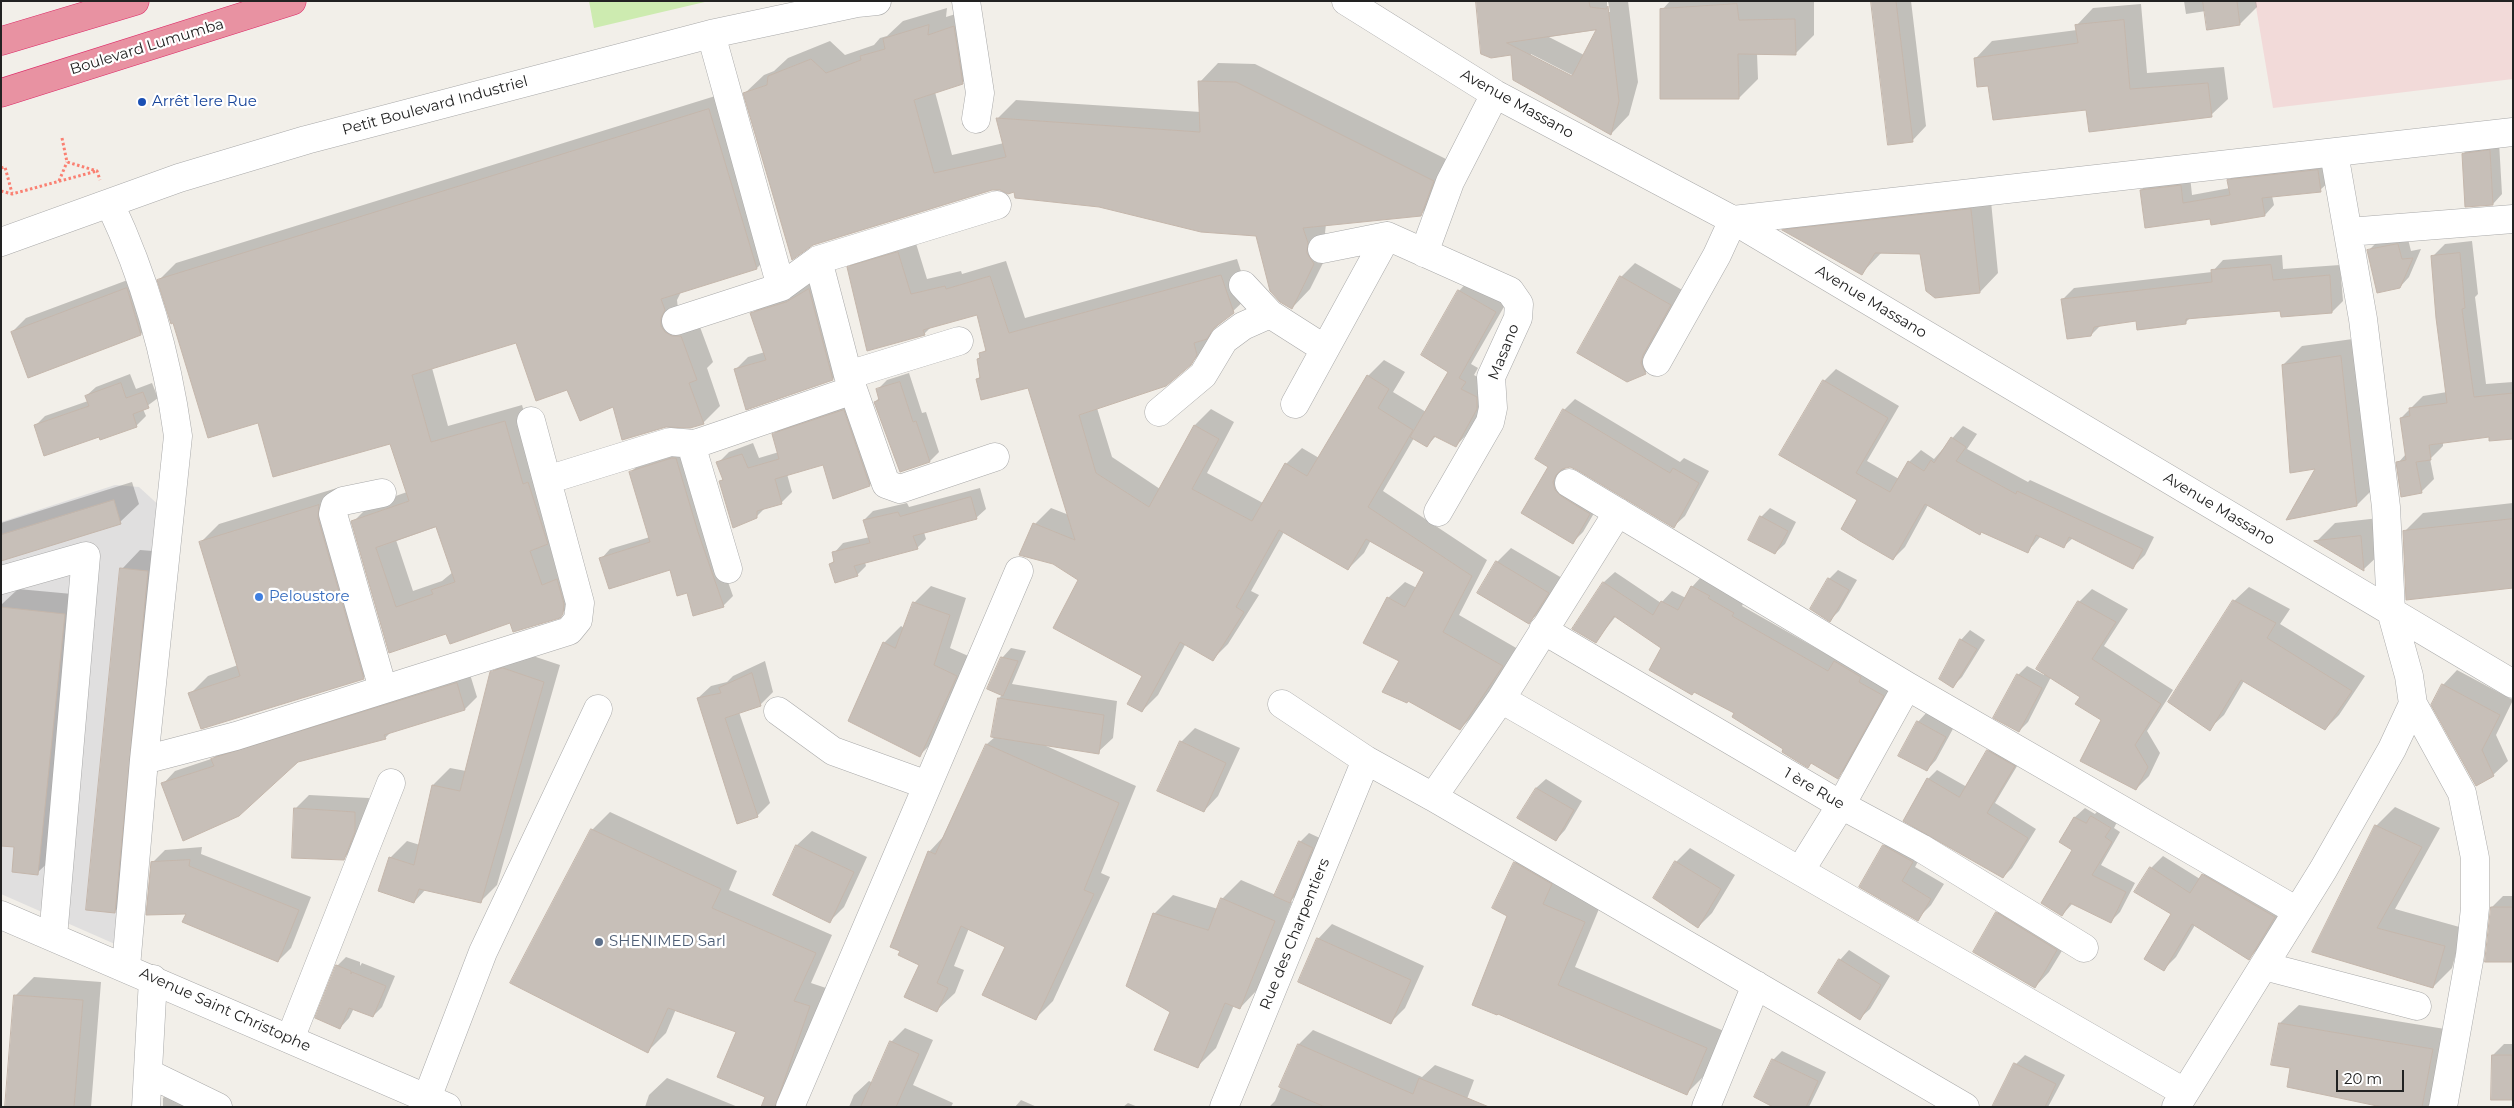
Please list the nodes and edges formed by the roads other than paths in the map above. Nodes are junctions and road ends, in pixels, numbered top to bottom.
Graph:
1 (135, 1) edge
2 (292, 1) edge
3 (877, 1) edge
4 (966, 1) edge
5 (1346, 1) edge
6 (711, 34) junction
7 (1, 41) edge
8 (1, 93) edge
9 (1495, 94) junction
10 (976, 119) dead end
11 (2513, 132) edge
12 (2334, 152) junction
13 (110, 204) junction
14 (997, 204) dead end
15 (2513, 219) edge
16 (1733, 220) junction
17 (2348, 232) junction
18 (1387, 236) junction
19 (1, 242) edge
20 (1322, 249) dead end
21 (1424, 253) junction
22 (818, 260) junction
23 (1243, 285) dead end
24 (781, 287) junction
25 (1270, 314) junction
26 (676, 321) dead end
27 (959, 341) dead end
28 (1325, 349) junction
29 (1657, 362) dead end
30 (850, 382) junction
31 (1294, 404) dead end
32 (1159, 412) dead end
33 (531, 421) dead end
34 (694, 444) junction
35 (995, 457) dead end
36 (547, 480) junction
37 (1569, 483) dead end
38 (382, 493) dead end
39 (1438, 512) dead end
40 (1618, 512) junction
41 (728, 569) dead end
42 (1018, 571) dead end
43 (1, 580) edge
44 (2391, 611) junction
45 (1543, 630) junction
46 (2513, 684) edge
47 (1907, 686) junction
48 (383, 689) junction
49 (1501, 699) junction
50 (1282, 704) dead end
51 (2413, 704) junction
52 (598, 709) dead end
53 (778, 711) dead end
54 (144, 760) junction
55 (1366, 760) junction
56 (391, 783) dead end
57 (927, 786) junction
58 (1433, 797) junction
59 (1841, 805) junction
60 (1800, 871) junction
61 (2297, 911) junction
62 (1, 915) edge
63 (53, 937) junction
64 (2084, 948) dead end
65 (2264, 966) junction
66 (126, 967) junction
67 (153, 979) junction
68 (1756, 985) junction
69 (2417, 1006) dead end
70 (290, 1039) junction
71 (148, 1072) junction
72 (2180, 1100) edge
73 (437, 1102) edge
74 (146, 1107) edge
75 (218, 1107) edge
76 (790, 1107) edge
77 (1224, 1107) edge
78 (1706, 1107) edge
79 (1965, 1107) edge
80 (2443, 1107) edge

1 - 7 highway
2 - 8 highway, Boulevard Lumumba
3 - 6 street, Petit Boulevard Industriel
4 - 10 street
5 - 9 street, Avenue Massano
6 - 13 street, Petit Boulevard Industriel
6 - 24 street
9 - 16 street, Avenue Massano
9 - 21 street
11 - 12 street
12 - 16 street
12 - 17 street
13 - 19 street, Petit Boulevard Industriel
13 - 54 street
14 - 22 street
15 - 17 street
16 - 29 street
16 - 44 street, Avenue Massano
17 - 44 street
18 - 20 street
18 - 21 street, Masano
18 - 28 street
21 - 39 street, Masano
22 - 24 street
22 - 30 street
23 - 25 street
24 - 26 street
25 - 28 street
25 - 32 street
27 - 30 street
28 - 31 street
30 - 34 street
30 - 35 street
33 - 36 street
34 - 36 street
34 - 41 street
36 - 48 street
37 - 40 street
38 - 48 street
40 - 45 street
40 - 47 street
42 - 57 street
43 - 63 street
44 - 46 street, Avenue Massano
44 - 51 street
45 - 49 street
45 - 59 street, 1 ère Rue
47 - 59 street
47 - 61 street
48 - 54 street
49 - 58 street
49 - 60 street
50 - 55 street
51 - 61 street
51 - 80 street
52 - 73 street
53 - 57 street
54 - 66 street
55 - 58 street
55 - 77 street, Rue des Charpentiers
56 - 70 street
57 - 76 street
58 - 68 street
59 - 60 street
59 - 64 street, 1 ère Rue
60 - 72 street
61 - 65 street
62 - 63 street, Avenue Saint Christophe
63 - 66 street, Avenue Saint Christophe
65 - 69 street
65 - 72 street
66 - 67 street, Avenue Saint Christophe
67 - 70 street, Avenue Saint Christophe
67 - 71 street
68 - 78 street
68 - 79 street
70 - 73 street, Avenue Saint Christophe
71 - 74 street
71 - 75 street

